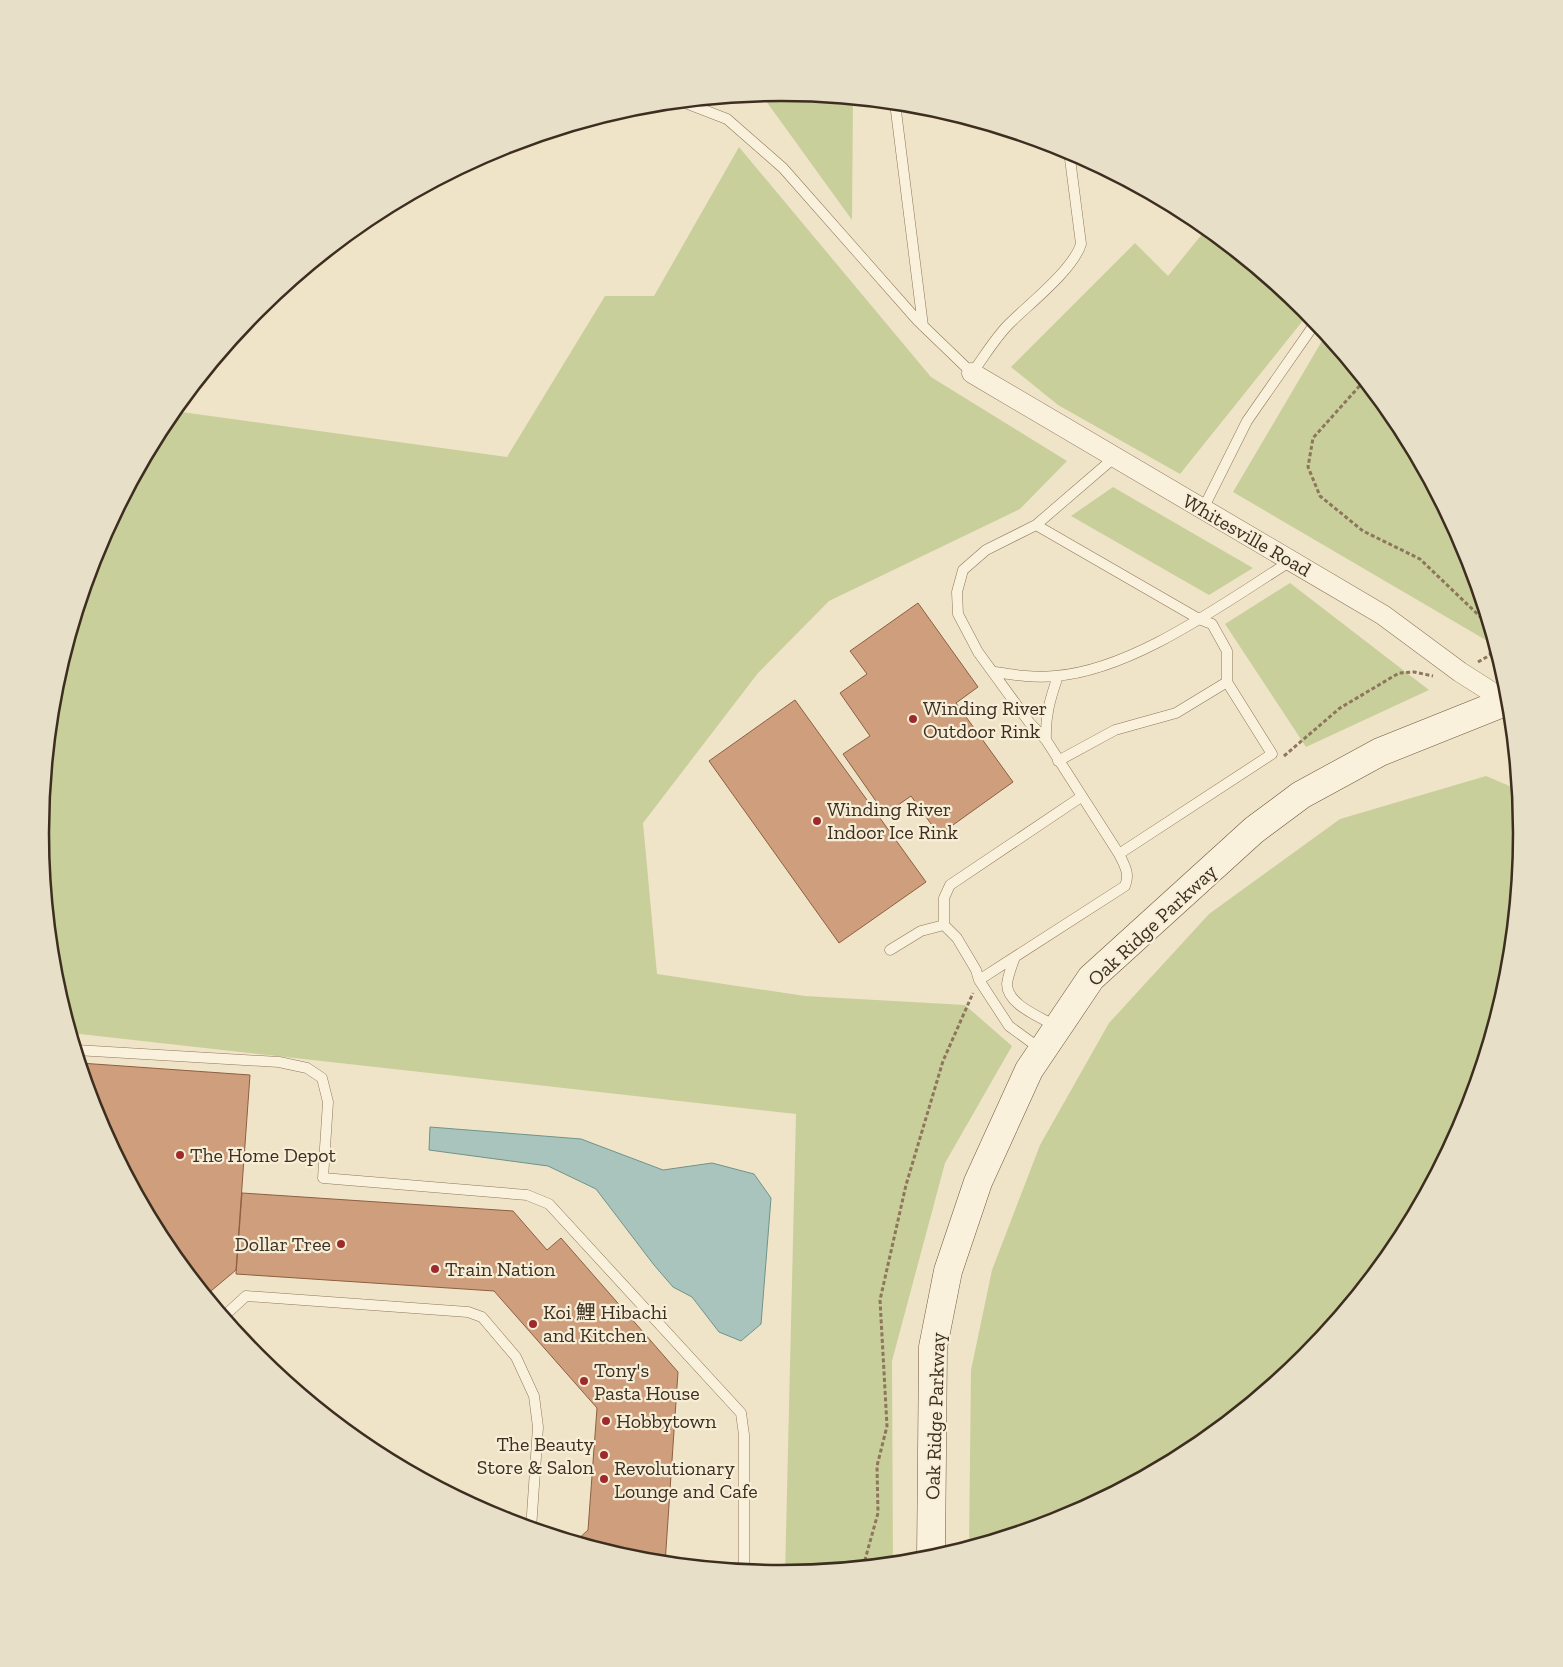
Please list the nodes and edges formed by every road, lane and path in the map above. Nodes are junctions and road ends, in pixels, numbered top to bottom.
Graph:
1 (694, 106) edge
2 (896, 110) edge
3 (1070, 161) edge
4 (923, 326) junction
5 (1312, 328) edge
6 (972, 373) junction
7 (1360, 384) edge
8 (1115, 458) junction
9 (1203, 509) junction
10 (1036, 525) junction
11 (1291, 561) junction
12 (1481, 617) edge
13 (1199, 619) junction
14 (1490, 650) edge
15 (994, 672) junction
16 (1460, 672) junction
17 (1058, 676) junction
18 (1227, 682) junction
19 (1501, 700) edge
20 (1503, 706) edge
21 (1046, 740) junction
22 (1058, 761) junction
23 (1277, 761) dead end
24 (1081, 797) junction
25 (1119, 854) junction
26 (944, 925) junction
27 (890, 950) dead end
28 (1015, 957) junction
29 (979, 980) junction
30 (1058, 1027) junction
31 (82, 1050) edge
32 (1042, 1050) junction
33 (228, 1313) edge
34 (532, 1522) edge
35 (931, 1550) edge
36 (865, 1561) edge
37 (744, 1565) edge

1 - 4 lane
2 - 4 lane
3 - 6 lane
4 - 6 lane
5 - 9 lane
6 - 8 street, Whitesville Road
7 - 12 path
8 - 9 street, Whitesville Road
8 - 10 lane
9 - 11 street, Whitesville Road
10 - 13 lane
10 - 15 lane
11 - 13 lane
11 - 16 street, Whitesville Road
13 - 17 lane
13 - 18 lane
14 - 16 path
15 - 17 lane
15 - 21 lane
16 - 19 street, Whitesville Road
16 - 23 path
17 - 21 lane
18 - 22 lane
18 - 25 lane
20 - 30 street, Oak Ridge Parkway
21 - 22 lane
22 - 24 lane
24 - 25 lane
24 - 26 lane
25 - 28 lane
26 - 27 lane
26 - 29 lane
28 - 29 lane
28 - 30 lane
29 - 32 lane
29 - 36 path
30 - 32 street, Oak Ridge Parkway
31 - 37 lane
32 - 35 street, Oak Ridge Parkway
33 - 34 lane

